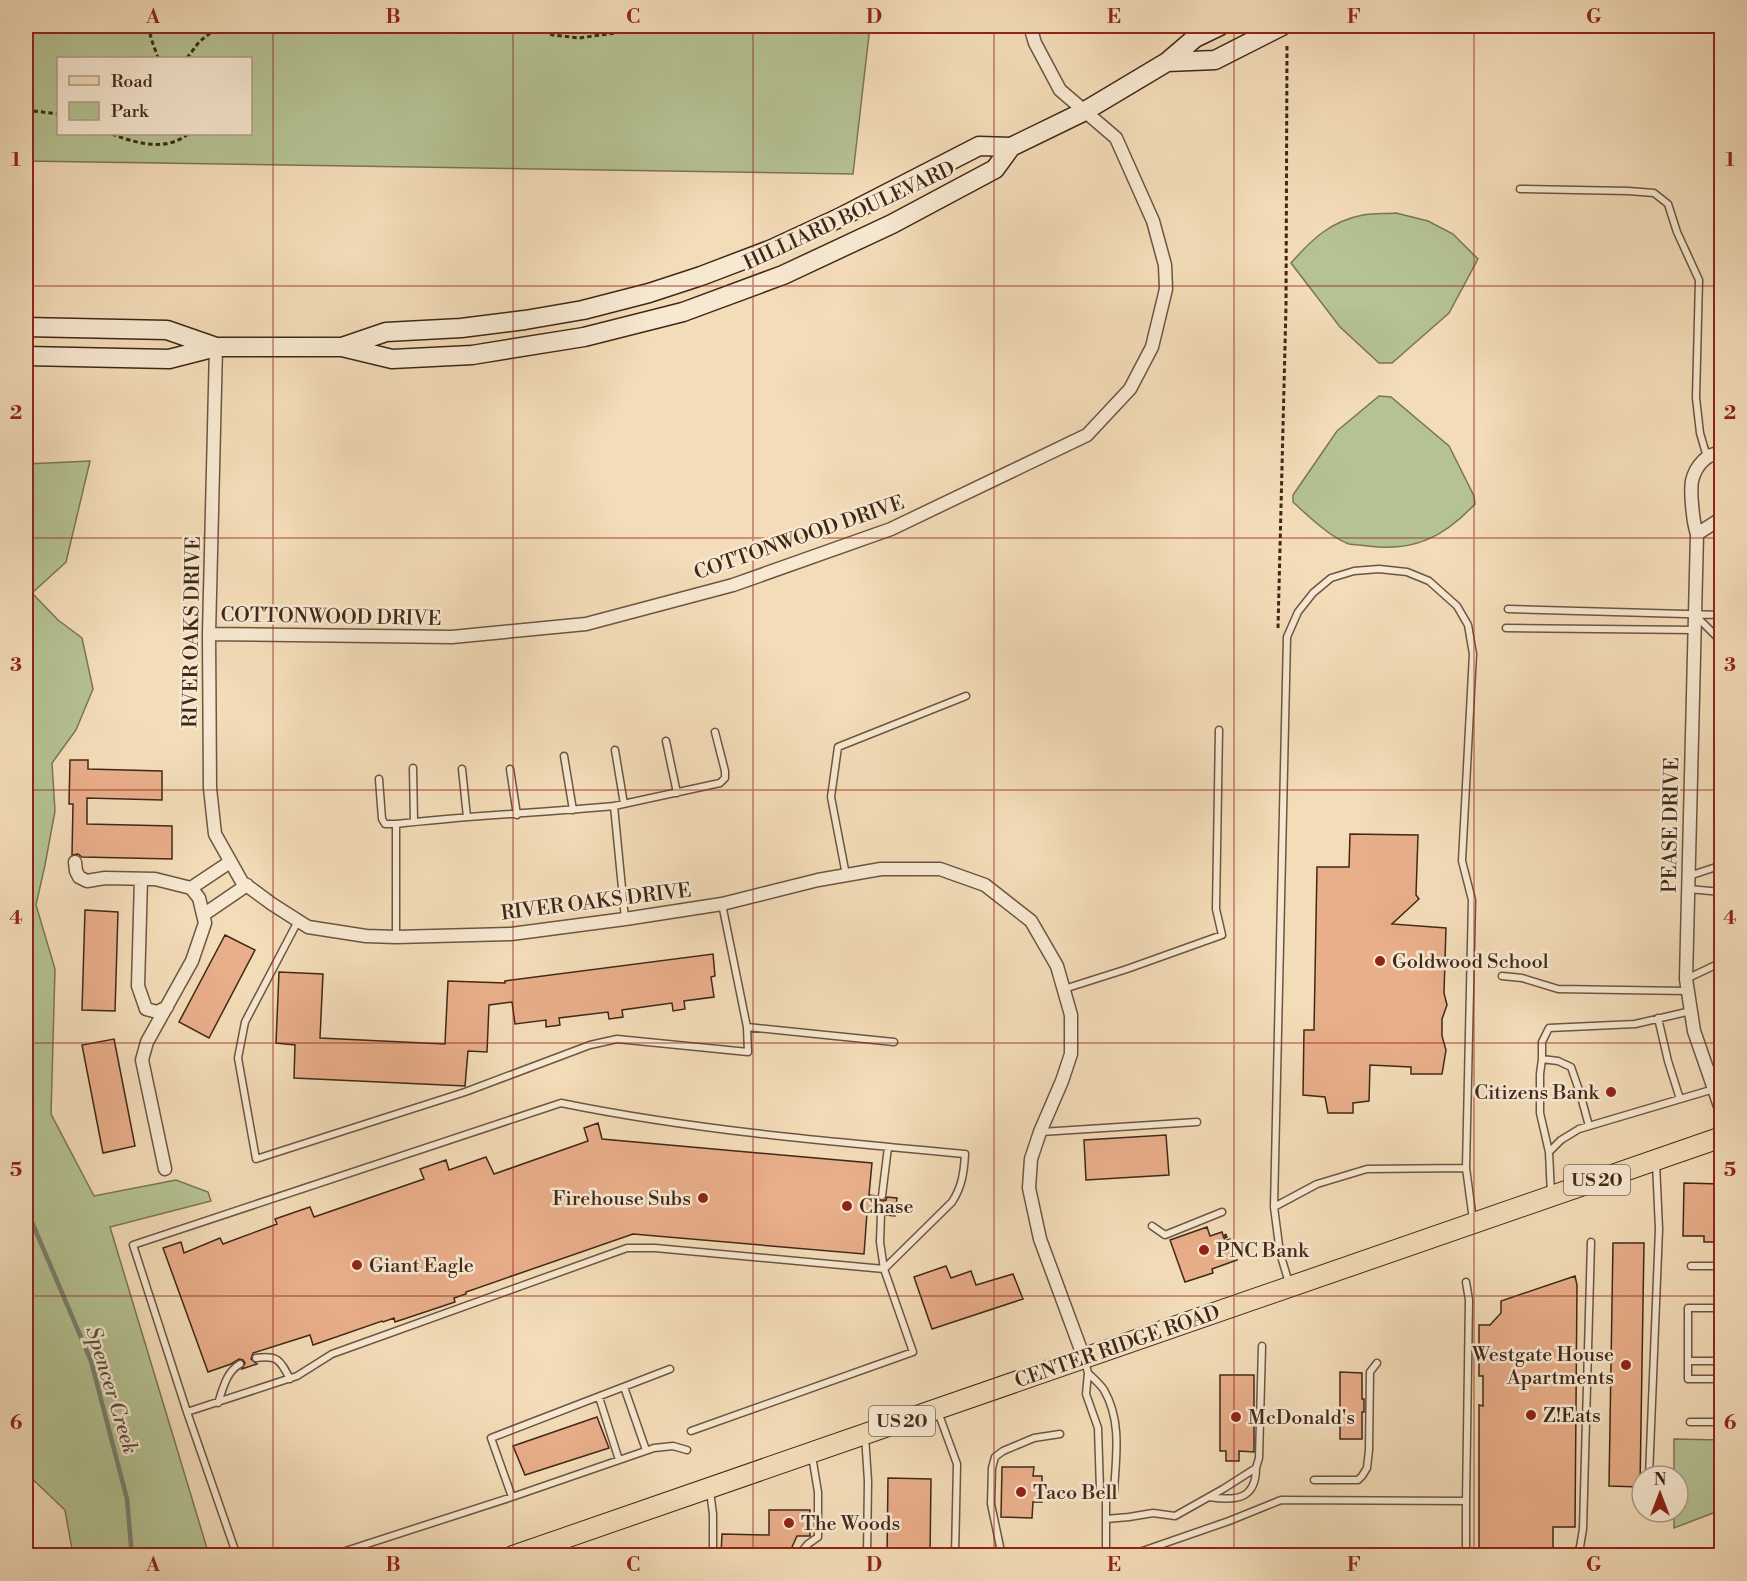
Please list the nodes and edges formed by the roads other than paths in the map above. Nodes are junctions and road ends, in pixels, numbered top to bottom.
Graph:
1 (1030, 26) edge
2 (1220, 26) edge
3 (1282, 26) edge
4 (1167, 62) junction
5 (1085, 111) junction
6 (1011, 147) junction
7 (1520, 189) dead end
8 (26, 327) edge
9 (216, 346) junction
10 (342, 347) junction
11 (26, 356) edge
12 (1722, 453) edge
13 (1707, 458) junction
14 (1722, 518) edge
15 (1697, 534) junction
16 (1508, 609) dead end
17 (1695, 614) junction
18 (1722, 615) edge
19 (1506, 628) dead end
20 (1695, 630) junction
21 (209, 634) junction
22 (1722, 642) edge
23 (966, 696) dead end
24 (1219, 730) dead end
25 (715, 732) dead end
26 (666, 741) dead end
27 (615, 750) dead end
28 (564, 756) dead end
29 (413, 768) dead end
30 (462, 769) dead end
31 (510, 769) dead end
32 (379, 779) dead end
33 (677, 793) junction
34 (624, 804) junction
35 (614, 806) junction
36 (573, 810) junction
37 (517, 815) junction
38 (467, 817) junction
39 (414, 822) junction
40 (396, 825) junction
41 (75, 862) dead end
42 (231, 862) junction
43 (1722, 865) edge
44 (846, 875) junction
45 (141, 879) junction
46 (1688, 883) junction
47 (247, 885) junction
48 (191, 888) junction
49 (1722, 892) edge
50 (722, 904) junction
51 (203, 915) junction
52 (625, 919) junction
53 (298, 921) junction
54 (396, 937) junction
55 (1722, 962) edge
56 (1502, 976) dead end
57 (1687, 985) junction
58 (1064, 990) junction
59 (167, 1007) junction
60 (1691, 1011) junction
61 (1658, 1018) junction
62 (747, 1027) junction
63 (894, 1042) dead end
64 (1542, 1059) junction
65 (1722, 1066) edge
66 (1708, 1071) junction
67 (1714, 1089) junction
68 (1680, 1099) junction
69 (1722, 1112) edge
70 (1197, 1122) dead end
71 (1589, 1126) junction
72 (1040, 1132) junction
73 (1722, 1137) edge
74 (888, 1147) junction
75 (1549, 1152) junction
76 (1655, 1160) junction
77 (1466, 1168) junction
78 (165, 1170) dead end
79 (882, 1196) dead end
80 (1552, 1196) junction
81 (1274, 1207) junction
82 (1222, 1212) dead end
83 (881, 1214) dead end
84 (1473, 1223) junction
85 (1152, 1226) dead end
86 (1591, 1242) dead end
87 (1691, 1266) dead end
88 (1722, 1266) edge
89 (884, 1269) junction
90 (1466, 1282) dead end
91 (1290, 1286) junction
92 (1722, 1308) edge
93 (1262, 1346) dead end
94 (256, 1358) dead end
95 (1688, 1361) junction
96 (1722, 1361) edge
97 (1377, 1363) dead end
98 (240, 1364) dead end
99 (1086, 1365) junction
100 (670, 1369) dead end
101 (290, 1379) junction
102 (1722, 1379) edge
103 (624, 1387) junction
104 (599, 1397) junction
105 (218, 1403) junction
106 (937, 1409) junction
107 (188, 1412) junction
108 (1690, 1422) dead end
109 (1722, 1422) edge
110 (691, 1431) dead end
111 (864, 1434) junction
112 (1060, 1434) dead end
113 (646, 1450) junction
114 (687, 1450) dead end
115 (811, 1453) junction
116 (619, 1460) junction
117 (1649, 1464) edge
118 (1256, 1468) junction
119 (1314, 1480) dead end
120 (709, 1488) junction
121 (512, 1497) junction
122 (1209, 1497) junction
123 (1106, 1498) junction
124 (1466, 1501) junction
125 (1106, 1519) junction
126 (237, 1556) edge
127 (330, 1556) edge
128 (513, 1556) edge
129 (713, 1556) edge
130 (798, 1556) edge
131 (867, 1556) edge
132 (955, 1556) edge
133 (1002, 1556) edge
134 (1106, 1556) edge
135 (1128, 1556) edge
136 (1466, 1556) edge
137 (1575, 1556) edge

1 - 5 street, COTTONWOOD DRIVE
2 - 4 main road, HILLIARD BOULEVARD
3 - 4 main road, HILLIARD BOULEVARD
4 - 5 main road, HILLIARD BOULEVARD
5 - 6 main road, HILLIARD BOULEVARD
5 - 21 street, COTTONWOOD DRIVE
6 - 10 main road, HILLIARD BOULEVARD
6 - 10 main road, HILLIARD BOULEVARD
7 - 13 lane
8 - 9 main road, HILLIARD BOULEVARD
9 - 10 main road, HILLIARD BOULEVARD
9 - 11 main road, HILLIARD BOULEVARD
9 - 21 street, RIVER OAKS DRIVE
12 - 13 street
13 - 15 street, PEASE DRIVE
14 - 15 street
15 - 17 street, PEASE DRIVE
16 - 17 lane
17 - 18 lane
17 - 20 street, PEASE DRIVE
17 - 22 lane
19 - 20 lane
20 - 46 street, PEASE DRIVE
21 - 42 street, RIVER OAKS DRIVE
23 - 44 lane
24 - 58 lane
25 - 33 lane
26 - 33 lane
27 - 34 lane
28 - 36 lane
29 - 39 lane
30 - 38 lane
31 - 37 lane
32 - 40 lane
33 - 34 lane
34 - 35 lane
35 - 36 lane
35 - 52 lane
36 - 37 lane
37 - 38 lane
38 - 39 lane
39 - 40 lane
40 - 54 lane
41 - 45 street
42 - 47 street, RIVER OAKS DRIVE
42 - 48 street
43 - 46 lane
44 - 50 street, RIVER OAKS DRIVE
44 - 58 street, RIVER OAKS DRIVE
45 - 48 street
45 - 59 street
46 - 49 lane
46 - 57 street, PEASE DRIVE
47 - 51 street
47 - 53 street, RIVER OAKS DRIVE
48 - 51 street
50 - 52 street, RIVER OAKS DRIVE
50 - 62 lane
51 - 59 street
52 - 54 street, RIVER OAKS DRIVE
53 - 54 street, RIVER OAKS DRIVE
53 - 62 lane
55 - 57 lane
56 - 57 lane
57 - 60 street, PEASE DRIVE
58 - 72 street, RIVER OAKS DRIVE
59 - 78 street
60 - 61 lane
60 - 66 street, PEASE DRIVE
61 - 64 lane
61 - 68 lane
62 - 63 lane
64 - 71 lane
64 - 75 lane
65 - 66 lane
66 - 67 street, PEASE DRIVE
67 - 68 lane
67 - 69 street, PEASE DRIVE
68 - 71 lane
70 - 72 lane
71 - 75 lane
72 - 99 street, RIVER OAKS DRIVE
73 - 76 main road, CENTER RIDGE ROAD / US 20
74 - 79 lane
74 - 89 lane
74 - 107 lane
75 - 80 lane
76 - 80 main road, CENTER RIDGE ROAD / US 20
76 - 117 lane
77 - 81 lane
77 - 81 lane
77 - 84 lane
80 - 84 main road, CENTER RIDGE ROAD / US 20
81 - 91 lane
82 - 85 lane
83 - 89 lane
84 - 91 main road, CENTER RIDGE ROAD / US 20
86 - 137 lane
87 - 88 lane
89 - 101 lane
89 - 110 lane
90 - 124 lane
91 - 99 main road, CENTER RIDGE ROAD / US 20
92 - 95 lane
93 - 118 lane
94 - 101 lane
95 - 96 lane
95 - 102 lane
97 - 119 lane
98 - 105 lane
99 - 106 main road, CENTER RIDGE ROAD / US 20
99 - 123 lane
99 - 123 lane
100 - 103 lane
101 - 105 lane
103 - 104 lane
103 - 113 lane
104 - 116 lane
104 - 121 lane
105 - 107 lane
106 - 111 main road, CENTER RIDGE ROAD / US 20
106 - 132 lane
107 - 126 lane
108 - 109 lane
111 - 115 main road, CENTER RIDGE ROAD / US 20
111 - 131 lane
112 - 133 lane
113 - 114 lane
113 - 116 lane
115 - 120 main road, CENTER RIDGE ROAD / US 20
115 - 130 lane
116 - 121 lane
118 - 122 lane
118 - 122 lane
120 - 128 main road, CENTER RIDGE ROAD / US 20
120 - 129 lane
121 - 127 lane
122 - 125 lane
123 - 125 lane
124 - 135 lane
124 - 136 lane
125 - 134 lane

